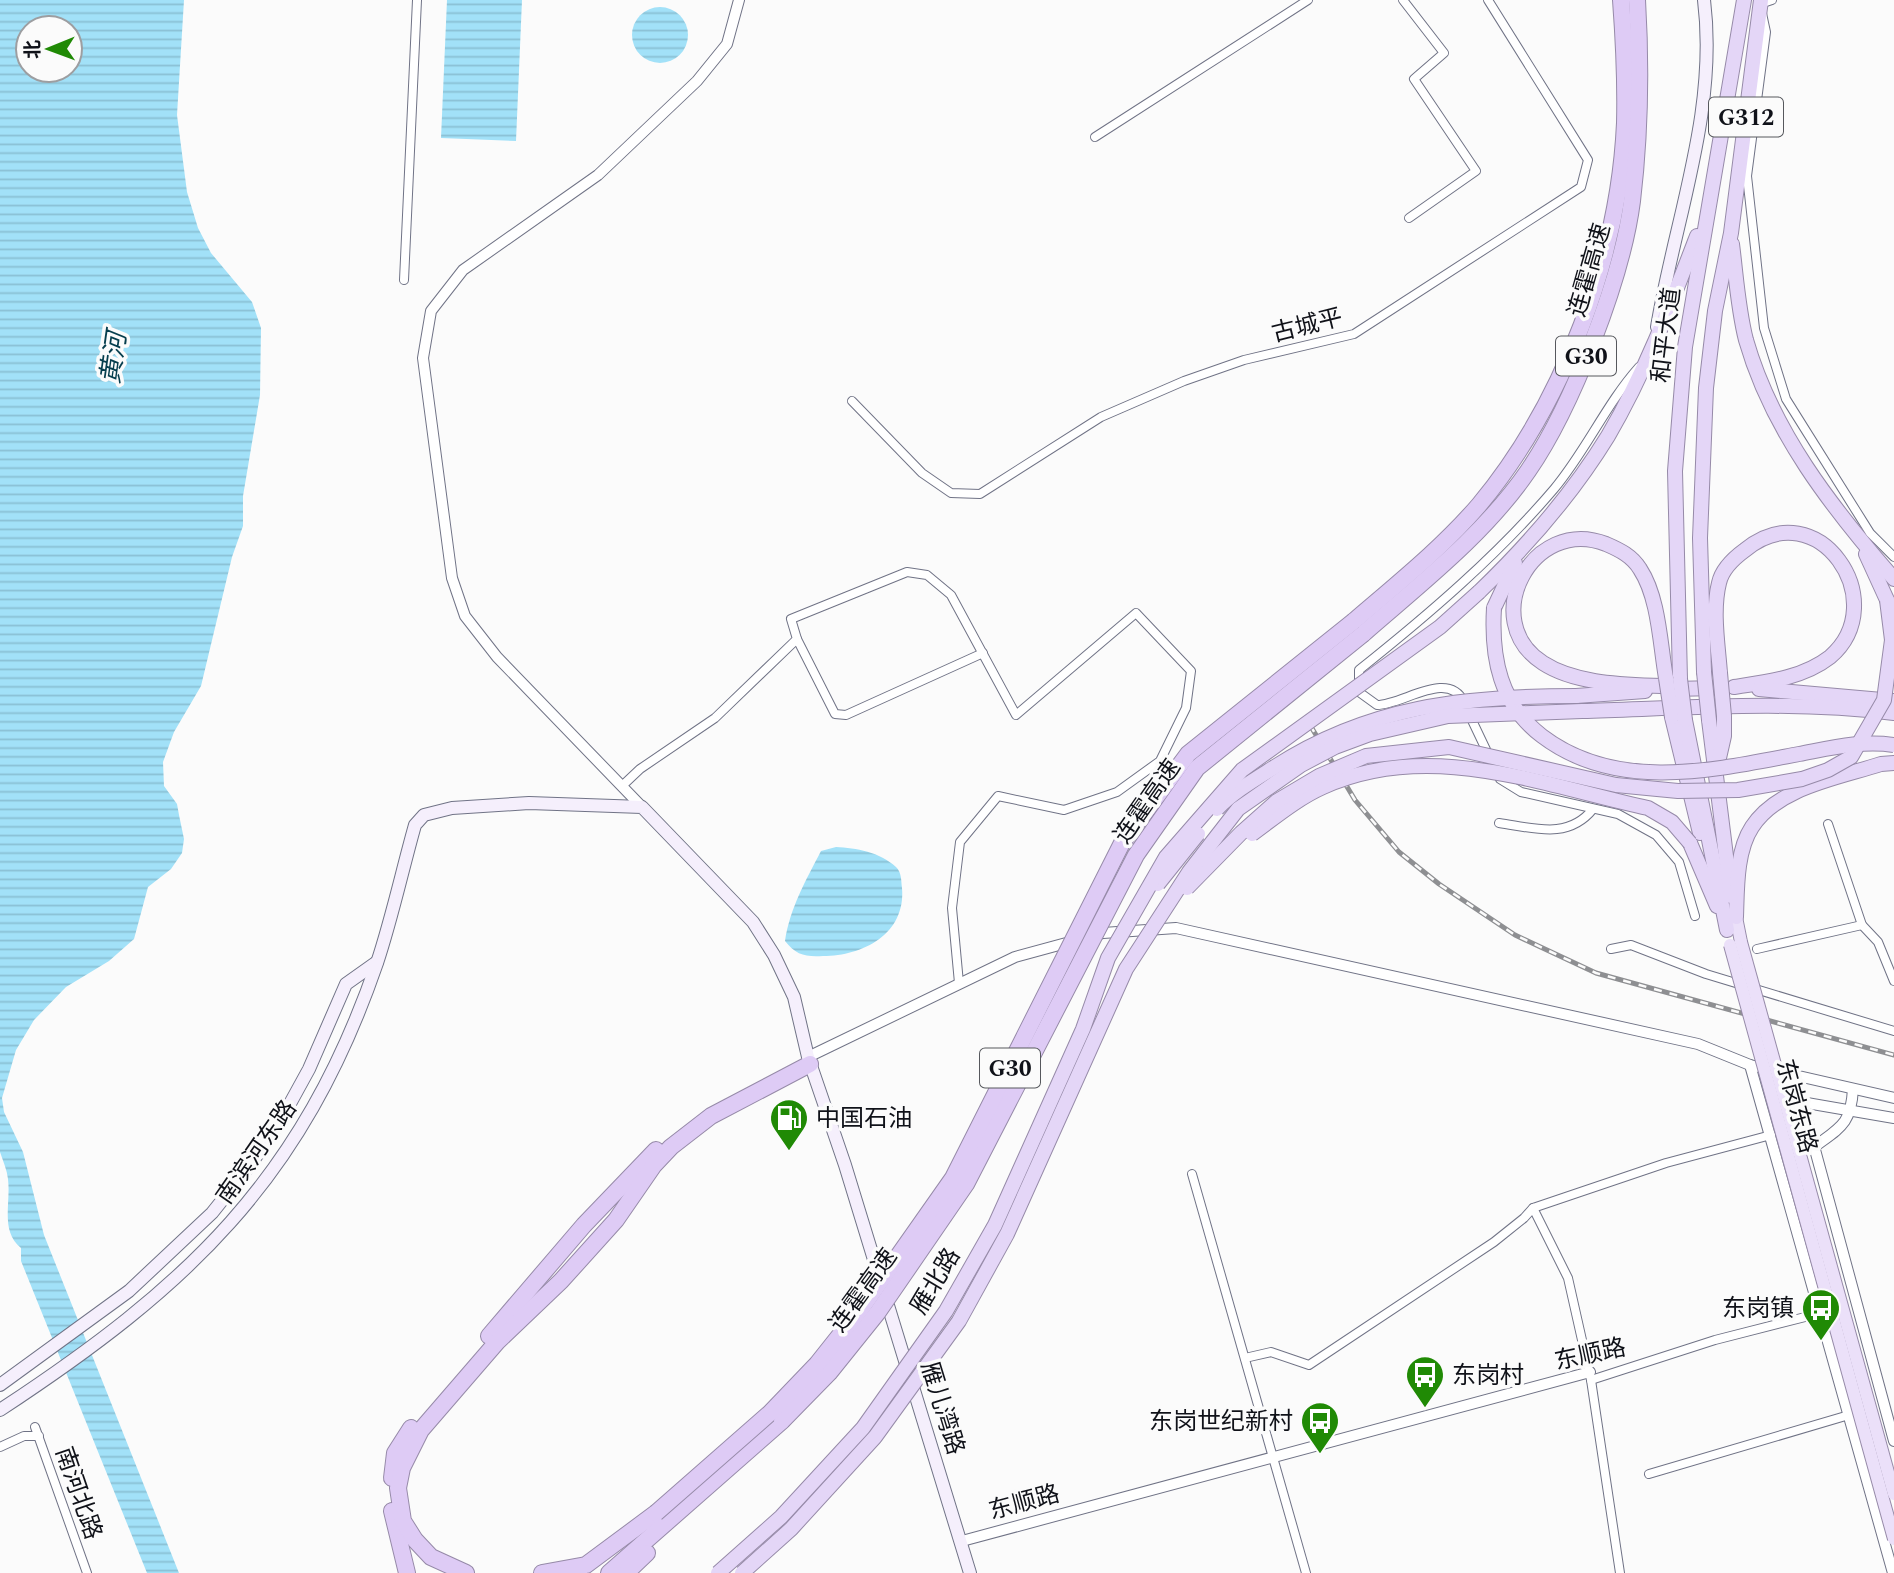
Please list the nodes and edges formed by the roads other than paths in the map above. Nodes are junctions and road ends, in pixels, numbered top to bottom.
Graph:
1 (417, 0) edge
2 (740, 0) edge
3 (1308, 0) edge
4 (1403, 0) edge
5 (1488, 0) edge
6 (1621, 0) edge
7 (1637, 0) edge
8 (1704, 0) edge
9 (1744, 0) edge
10 (1764, 1) edge
11 (1095, 137) dead end
12 (1708, 204) junction
13 (1409, 218) dead end
14 (1731, 233) junction
15 (404, 280) dead end
16 (1764, 328) junction
17 (1745, 335) junction
18 (1655, 340) junction
19 (1645, 359) junction
20 (852, 401) dead end
21 (1860, 539) junction
22 (1520, 552) junction
23 (1894, 557) edge
24 (1894, 579) edge
25 (1358, 627) junction
26 (797, 639) junction
27 (983, 653) junction
28 (1678, 682) junction
29 (1734, 687) junction
30 (1894, 701) edge
31 (1894, 713) edge
32 (1716, 718) junction
33 (1894, 745) edge
34 (1894, 763) edge
35 (622, 786) junction
36 (642, 807) junction
37 (1593, 808) junction
38 (1499, 823) dead end
39 (1828, 824) dead end
40 (1164, 911) junction
41 (1132, 916) junction
42 (1695, 916) dead end
43 (1736, 917) junction
44 (1862, 925) junction
45 (1727, 930) junction
46 (1735, 943) junction
47 (1611, 949) dead end
48 (1757, 949) dead end
49 (377, 962) junction
50 (1894, 981) edge
51 (959, 983) junction
52 (1894, 1031) edge
53 (809, 1060) junction
54 (1750, 1065) junction
55 (1795, 1076) junction
56 (1756, 1082) junction
57 (1853, 1089) junction
58 (1894, 1098) edge
59 (1801, 1102) junction
60 (1852, 1110) junction
61 (1894, 1118) edge
62 (1771, 1135) junction
63 (1814, 1147) junction
64 (1192, 1174) dead end
65 (1533, 1208) junction
66 (1821, 1314) junction
67 (1860, 1319) junction
68 (1824, 1327) junction
69 (1245, 1358) junction
70 (1591, 1376) junction
71 (0, 1385) edge
72 (0, 1410) edge
73 (1849, 1415) junction
74 (35, 1427) dead end
75 (39, 1436) junction
76 (1894, 1441) edge
77 (0, 1447) edge
78 (1274, 1457) junction
79 (1649, 1474) dead end
80 (1894, 1494) edge
81 (663, 1523) junction
82 (1894, 1539) edge
83 (962, 1541) junction
84 (86, 1573) edge
85 (407, 1573) edge
86 (466, 1573) edge
87 (542, 1573) edge
88 (594, 1573) edge
89 (609, 1573) edge
90 (626, 1573) edge
91 (718, 1573) edge
92 (741, 1573) edge
93 (970, 1573) edge
94 (1306, 1573) edge
95 (1620, 1573) edge
96 (1892, 1573) edge

1 - 15 street
2 - 35 street
3 - 11 street
4 - 13 street
5 - 20 street, 古城平
6 - 25 highway, 连霍高速 / G30
7 - 25 highway, 连霍高速 / G30
8 - 18 main road
9 - 12 highway, 和平大道 / G312
10 - 14 highway, 和平大道 / G312
10 - 16 street
12 - 18 highway
12 - 28 highway, 和平大道
14 - 17 highway
14 - 32 highway, 和平大道, bridge
16 - 17 street
16 - 23 street
17 - 21 highway
18 - 19 highway
19 - 22 highway
19 - 37 street
21 - 24 highway
21 - 40 highway, bridge
22 - 33 highway, bridge
22 - 41 highway, bridge
25 - 81 highway, 连霍高速 / G30, bridge
25 - 81 highway, 连霍高速 / G30, bridge
26 - 27 street
26 - 27 street
26 - 35 street
27 - 51 street
28 - 28 highway
28 - 29 highway
28 - 41 highway, bridge
28 - 45 highway, 东岗东路, bridge
29 - 30 highway
29 - 32 highway, bridge
31 - 40 highway, bridge
32 - 43 highway, 东岗东路
34 - 43 highway
35 - 36 street
36 - 49 main road, 南滨河东路
36 - 53 main road, 雁儿湾路
37 - 38 street
37 - 42 street
39 - 44 street
40 - 45 highway, bridge
40 - 92 highway, 雁北路, bridge
41 - 91 highway, 雁北路, bridge
43 - 46 main road, 东岗东路
44 - 48 street
44 - 50 street
45 - 46 main road, 东岗东路
46 - 80 main road, 东岗东路, bridge
46 - 82 main road, 东岗东路, bridge
47 - 52 street
49 - 71 main road, 南滨河东路
49 - 72 main road, 南滨河东路
51 - 53 street
51 - 54 street
53 - 83 main road, 雁儿湾路
53 - 85 highway
53 - 86 highway
54 - 55 street
54 - 56 street
55 - 57 street
55 - 59 street
56 - 59 street
56 - 62 street
57 - 58 street
57 - 60 street
59 - 60 street
59 - 63 street
60 - 61 street
60 - 63 street
62 - 65 street
62 - 66 street
63 - 67 street
64 - 69 street
65 - 69 street
65 - 70 street
66 - 68 street
66 - 70 street, 东顺路
67 - 68 street
67 - 76 street
68 - 73 street
69 - 78 street
70 - 78 street, 东顺路
70 - 95 street
73 - 79 street
73 - 96 street
74 - 75 street, 南河北路
75 - 77 street
75 - 84 street, 南河北路
78 - 83 street, 东顺路
78 - 94 street
81 - 87 highway
81 - 88 highway, 连霍高速 / G30
81 - 89 highway, 连霍高速 / G30
81 - 90 highway
83 - 93 main road, 雁儿湾路

